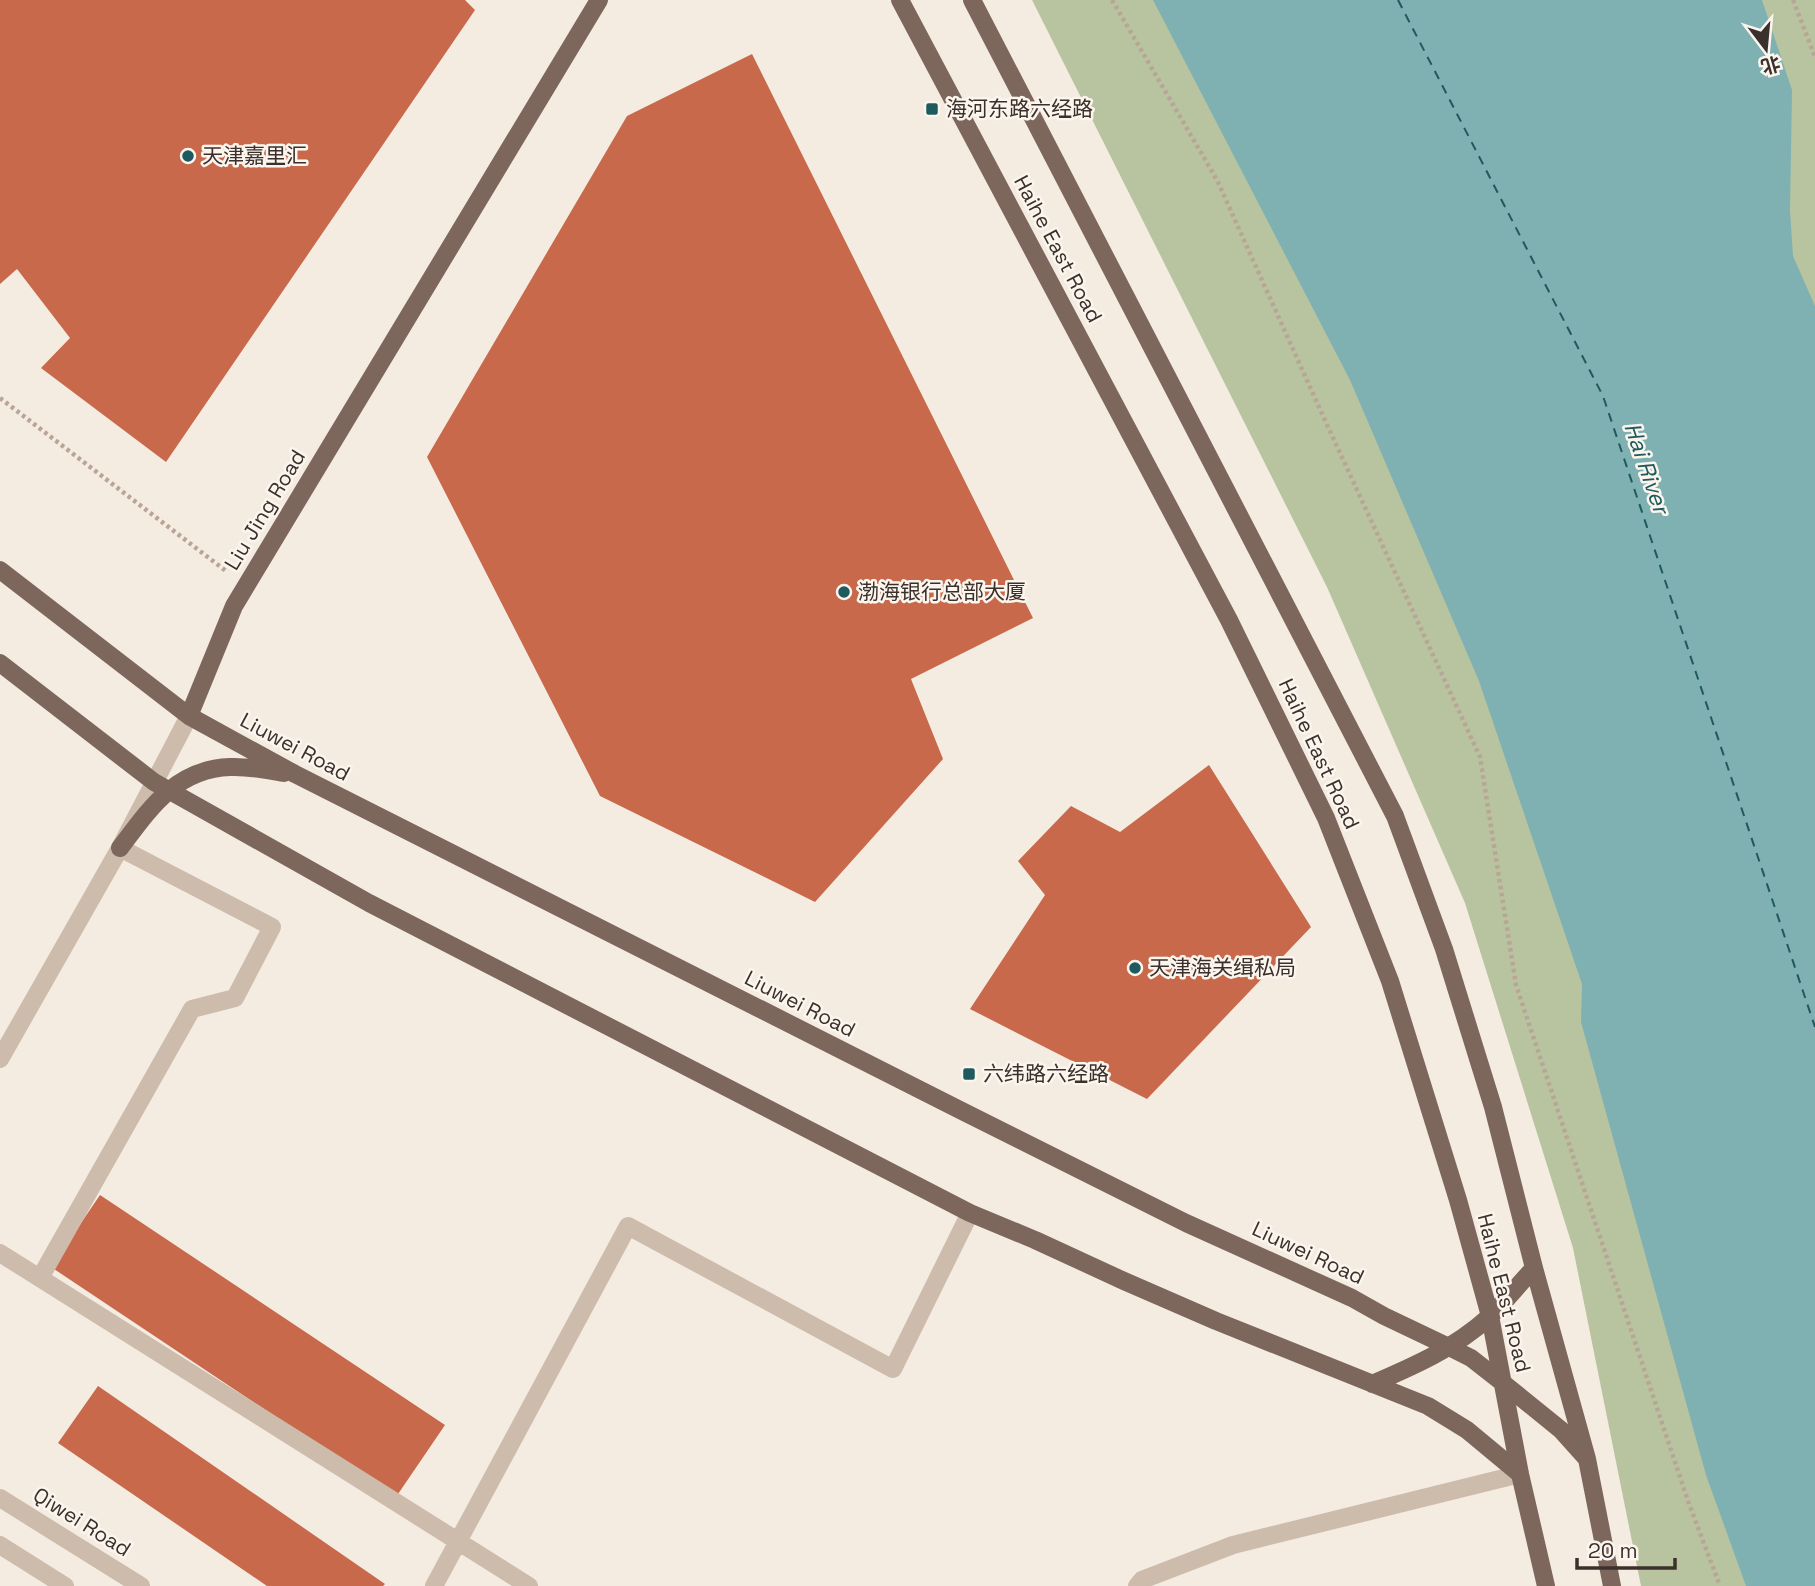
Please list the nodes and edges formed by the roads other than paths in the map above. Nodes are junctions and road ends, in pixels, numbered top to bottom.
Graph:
1 (599, 0) edge
2 (900, 0) edge
3 (972, 0) edge
4 (0, 570) edge
5 (0, 663) edge
6 (189, 716) junction
7 (295, 774) junction
8 (161, 786) junction
9 (120, 848) junction
10 (0, 1059) edge
11 (970, 1213) junction
12 (0, 1252) edge
13 (1534, 1268) junction
14 (40, 1278) junction
15 (1490, 1316) junction
16 (1449, 1347) junction
17 (1503, 1383) junction
18 (1372, 1384) junction
19 (1587, 1459) junction
20 (1520, 1474) junction
21 (0, 1498) edge
22 (459, 1542) junction
23 (0, 1545) edge
24 (65, 1586) edge
25 (141, 1586) edge
26 (434, 1586) edge
27 (529, 1586) edge
28 (1137, 1586) edge
29 (1546, 1586) edge
30 (1612, 1586) edge

1 - 6 main road, Liu Jing Road
2 - 15 main road, Haihe East Road
3 - 13 main road, Haihe East Road
4 - 6 main road, Liuwei Road
5 - 8 main road
6 - 7 main road, Liuwei Road
6 - 8 street, Liu Jing Road
7 - 8 main road
7 - 16 main road, Liuwei Road
8 - 9 street, Liu Jing Road
8 - 11 main road
9 - 10 street, Liu Jing Road
9 - 14 street
11 - 18 main road
11 - 22 street
12 - 14 street
13 - 15 main road
13 - 19 main road, Haihe East Road
14 - 22 street
15 - 16 main road
15 - 17 main road, Haihe East Road
16 - 17 main road, Liuwei Road
16 - 18 main road
17 - 19 main road, Liuwei Road
17 - 20 main road, Haihe East Road
18 - 20 main road
19 - 30 main road, Haihe East Road
20 - 28 street
20 - 29 main road, Haihe East Road
21 - 25 street, Qiwei Road
22 - 26 street
22 - 27 street
23 - 24 street

